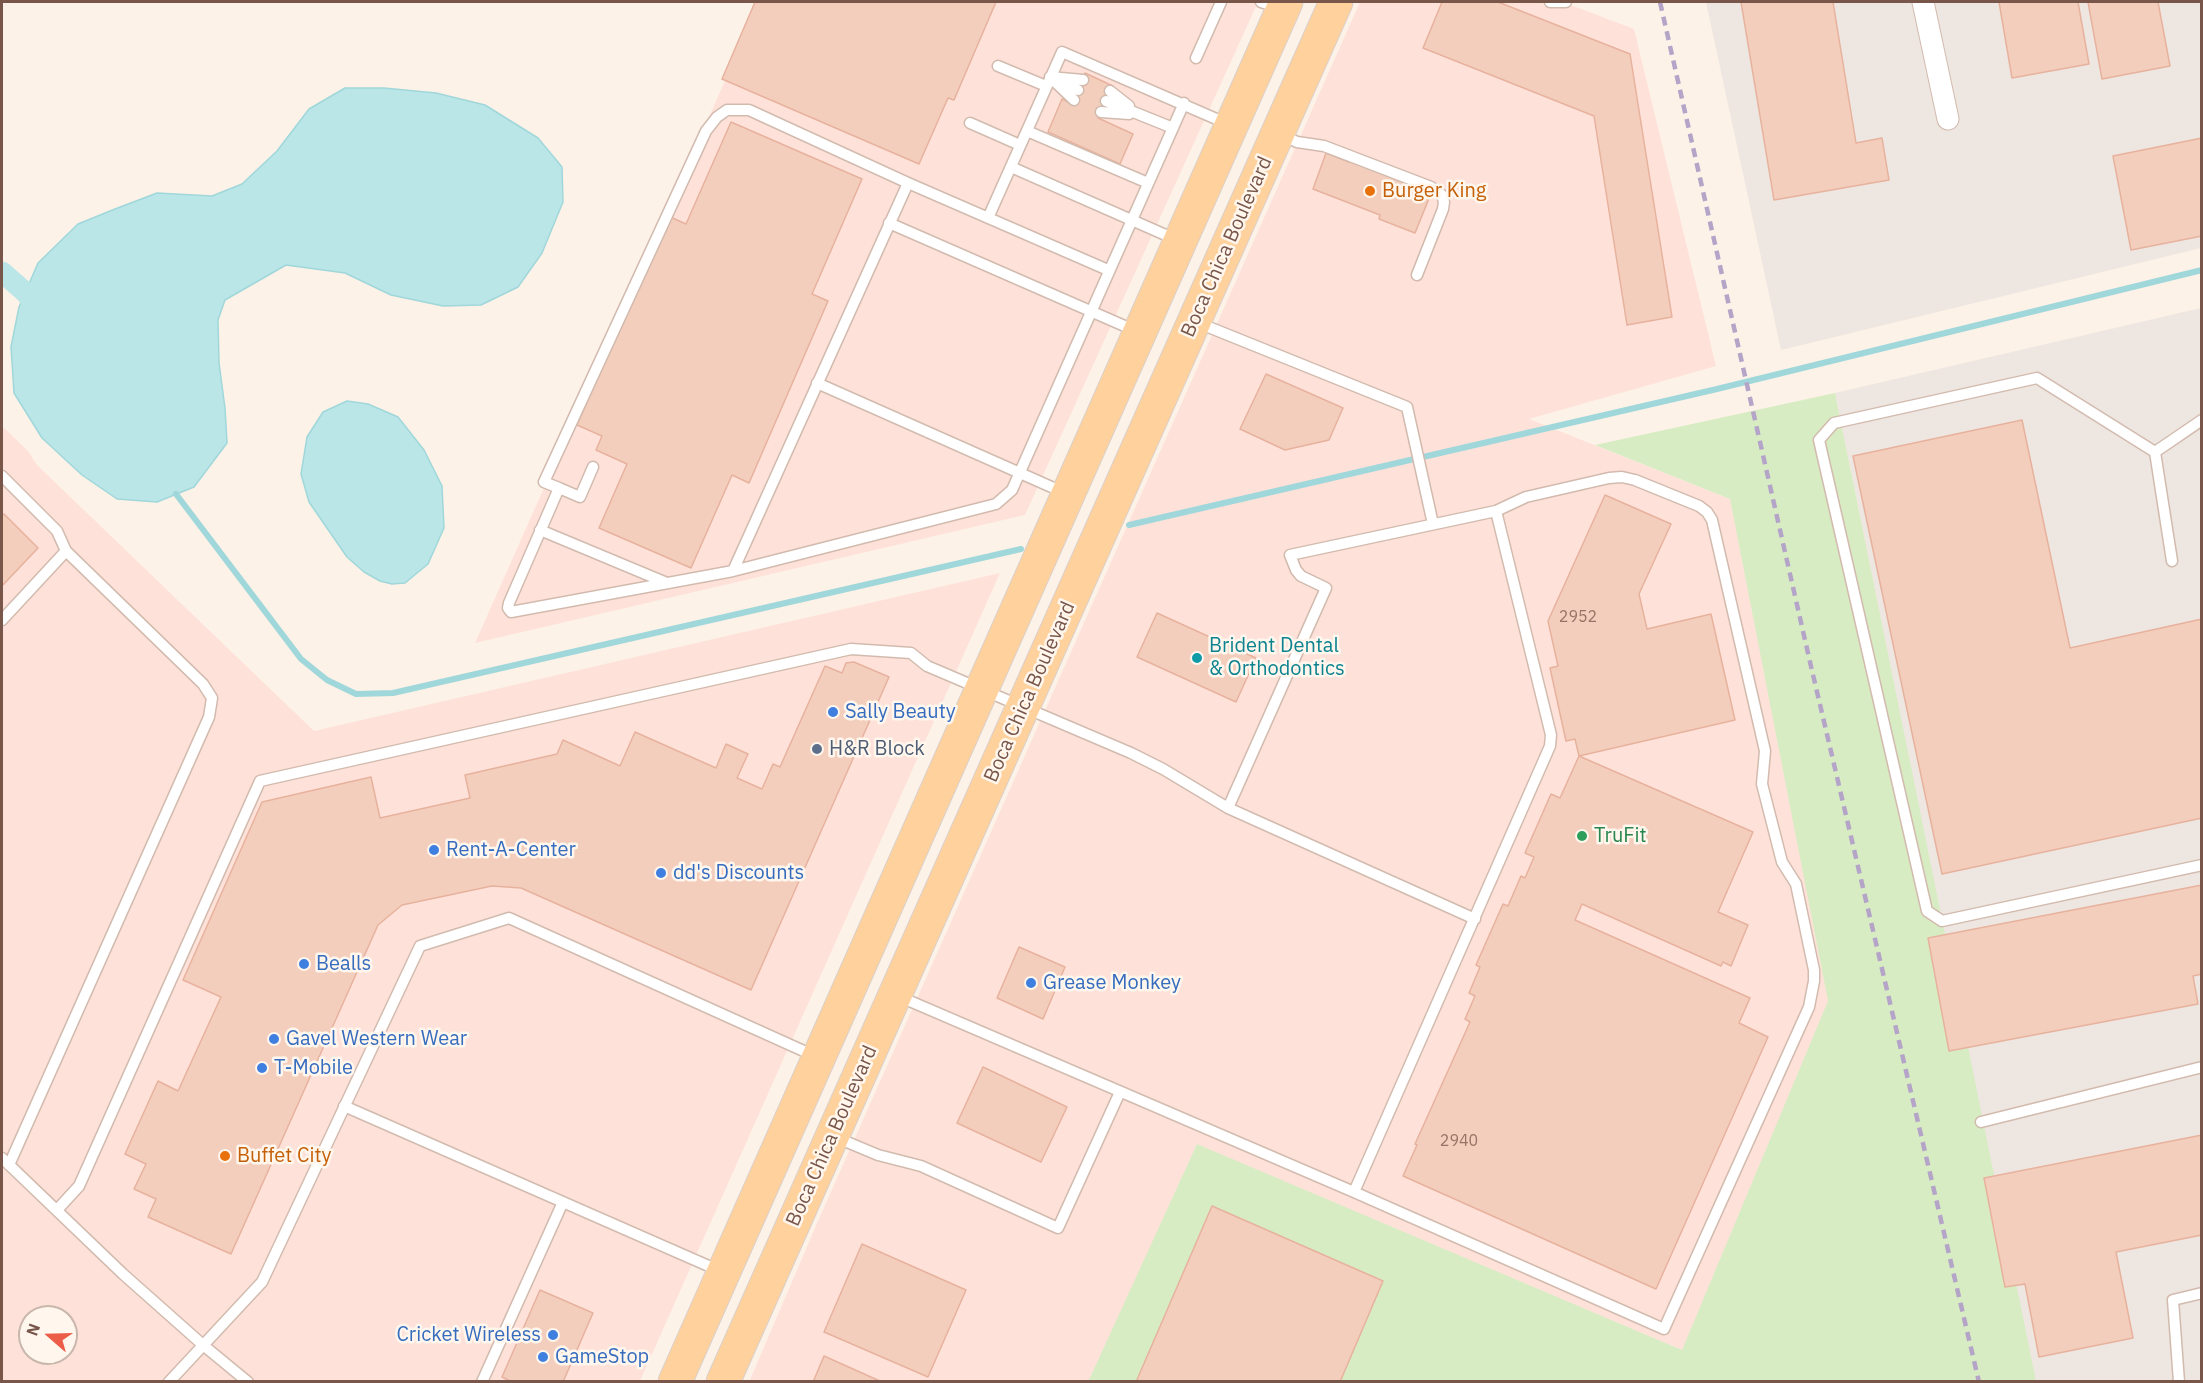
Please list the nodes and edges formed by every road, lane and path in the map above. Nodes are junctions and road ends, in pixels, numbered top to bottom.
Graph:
1 (1221, 2) edge
2 (1336, 2) edge
3 (1550, 2) edge
4 (1566, 2) edge
5 (1923, 2) edge
6 (1277, 4) edge
7 (1196, 58) dead end
8 (998, 66) dead end
9 (1048, 82) junction
10 (1108, 96) dead end
11 (1184, 103) junction
12 (1101, 112) dead end
13 (1142, 115) junction
14 (1948, 118) dead end
15 (970, 123) dead end
16 (1231, 125) junction
17 (1173, 128) junction
18 (1027, 131) junction
19 (1277, 133) junction
20 (1020, 145) junction
21 (1011, 167) junction
22 (908, 183) junction
23 (1148, 183) junction
24 (988, 218) junction
25 (1131, 219) junction
26 (889, 223) junction
27 (1180, 241) junction
28 (1108, 270) junction
29 (1417, 275) dead end
30 (1091, 311) junction
31 (1194, 321) junction
32 (1139, 333) junction
33 (817, 383) junction
34 (2202, 420) edge
35 (2155, 452) junction
36 (593, 467) dead end
37 (1019, 472) junction
38 (2, 476) edge
39 (559, 488) junction
40 (1068, 494) junction
41 (1496, 511) junction
42 (1433, 524) junction
43 (540, 530) junction
44 (66, 551) junction
45 (2172, 561) dead end
46 (733, 571) junction
47 (668, 583) junction
48 (2, 620) edge
49 (982, 689) junction
50 (1023, 706) junction
51 (1228, 808) junction
52 (2202, 865) edge
53 (1475, 919) junction
54 (895, 995) junction
55 (818, 1058) junction
56 (2202, 1067) edge
57 (1120, 1092) junction
58 (345, 1106) junction
59 (1981, 1122) dead end
60 (832, 1135) junction
61 (5, 1161) edge
62 (1354, 1192) junction
63 (563, 1202) junction
64 (57, 1210) junction
65 (723, 1272) junction
66 (2202, 1293) edge
67 (203, 1346) junction
68 (169, 1382) edge
69 (248, 1382) edge
70 (482, 1382) edge
71 (675, 1382) edge
72 (723, 1382) edge
73 (2179, 1382) edge

1 - 7 lane
2 - 19 main road, Boca Chica Boulevard
3 - 4 lane
5 - 14 street
6 - 16 main road
8 - 9 lane
9 - 9 lane
9 - 11 lane
9 - 18 lane
10 - 13 lane
11 - 16 lane
11 - 17 lane
12 - 13 lane
13 - 17 lane
15 - 20 lane
16 - 27 main road
17 - 23 lane
18 - 20 lane
18 - 23 lane
19 - 29 lane
19 - 31 main road, Boca Chica Boulevard
20 - 21 lane
21 - 24 lane
21 - 25 lane
22 - 24 lane
22 - 26 lane
22 - 39 lane
23 - 25 lane
24 - 28 lane
25 - 27 lane
25 - 28 lane
26 - 30 lane
26 - 33 lane
27 - 32 main road
28 - 30 lane
30 - 32 lane
30 - 37 lane
31 - 42 lane
31 - 50 main road, Boca Chica Boulevard
32 - 40 main road
33 - 37 lane
33 - 46 lane
34 - 35 lane
35 - 45 lane
35 - 52 lane
36 - 39 lane
37 - 40 lane
37 - 46 lane
38 - 44 lane
39 - 43 lane
40 - 49 main road
41 - 42 lane
41 - 53 lane
41 - 62 lane
42 - 51 lane
43 - 47 lane
43 - 47 lane
44 - 48 lane
44 - 61 lane
46 - 47 lane
49 - 50 lane
49 - 55 main road
49 - 64 lane
50 - 51 lane
50 - 54 main road, Boca Chica Boulevard
51 - 53 lane
53 - 62 lane
54 - 57 lane
54 - 60 main road, Boca Chica Boulevard
55 - 58 lane
55 - 65 main road
56 - 59 lane
57 - 60 lane
57 - 62 lane
58 - 63 lane
58 - 67 lane
60 - 72 main road, Boca Chica Boulevard
61 - 64 lane
63 - 65 lane
63 - 70 lane
64 - 67 lane
65 - 71 main road
66 - 73 lane
67 - 68 lane
67 - 69 lane

